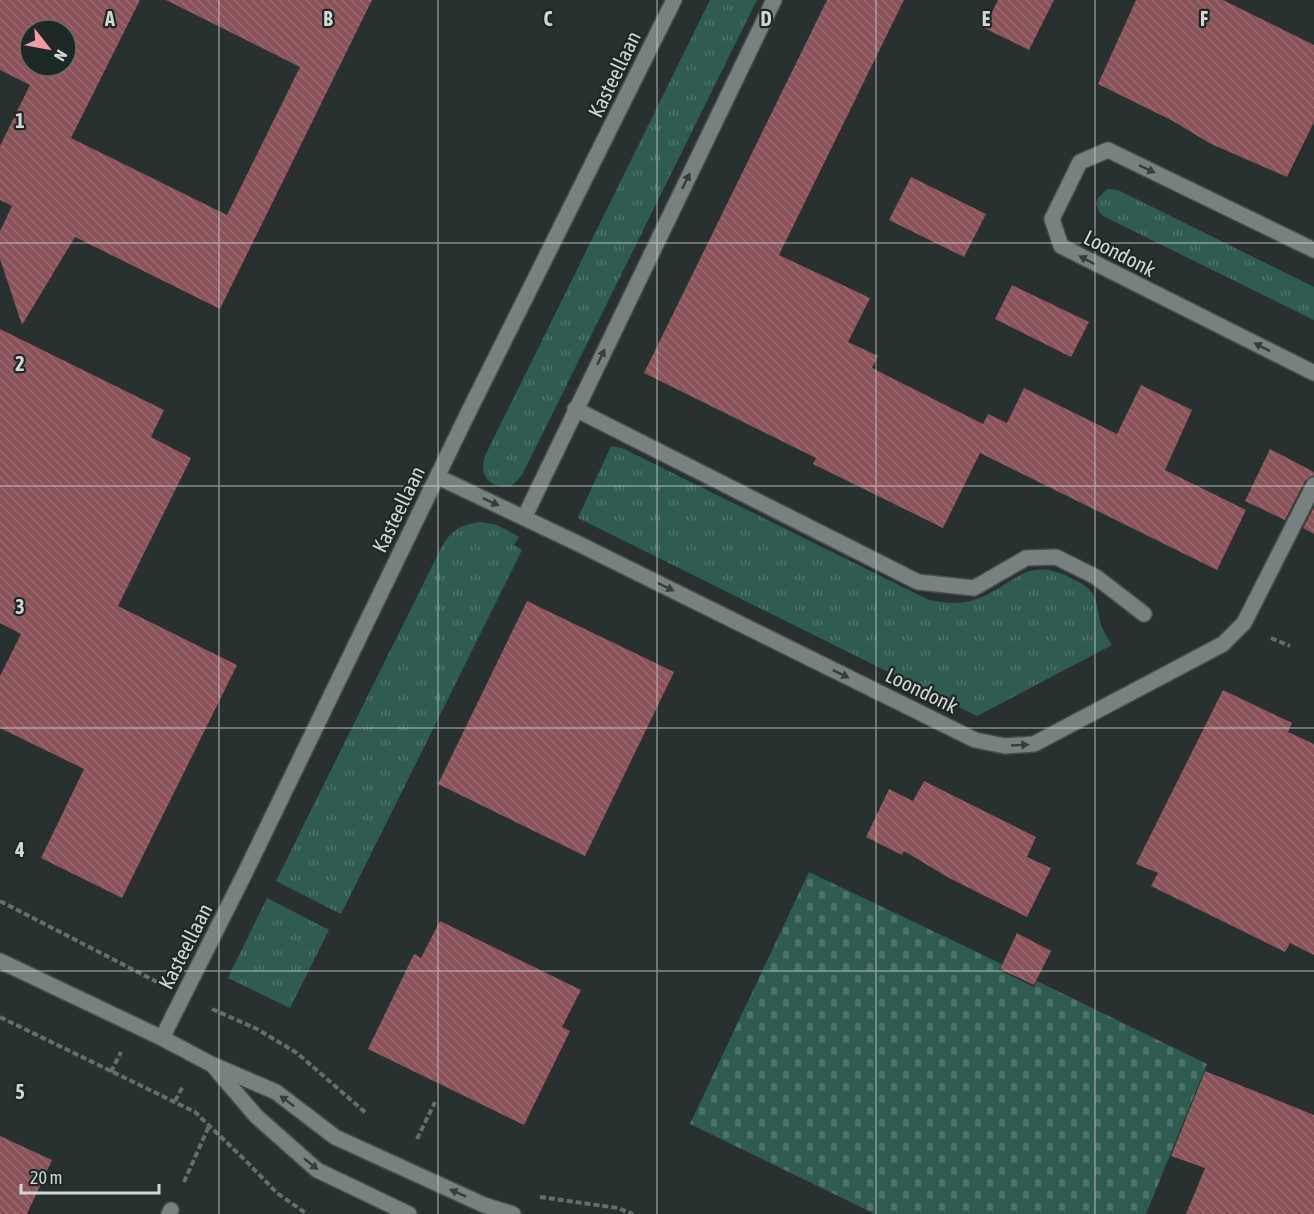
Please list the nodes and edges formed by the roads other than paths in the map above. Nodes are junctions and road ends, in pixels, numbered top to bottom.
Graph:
1 (674, 0) edge
2 (774, 0) edge
3 (1314, 250) edge
4 (1314, 373) edge
5 (575, 410) junction
6 (438, 477) junction
7 (1314, 485) edge
8 (524, 518) junction
9 (1144, 614) dead end
10 (0, 961) edge
11 (162, 1038) junction
12 (211, 1064) junction
13 (409, 1214) edge
14 (513, 1214) edge

1 - 6 street, Kasteellaan
5 -> 2 street
4 -> 3 street, Loondonk
5 - 8 street
5 - 9 street
6 -> 8 street, Loondonk
6 - 11 street, Kasteellaan
8 -> 7 street, Loondonk
10 - 11 street
11 - 12 street
12 -> 13 street
14 -> 12 street

